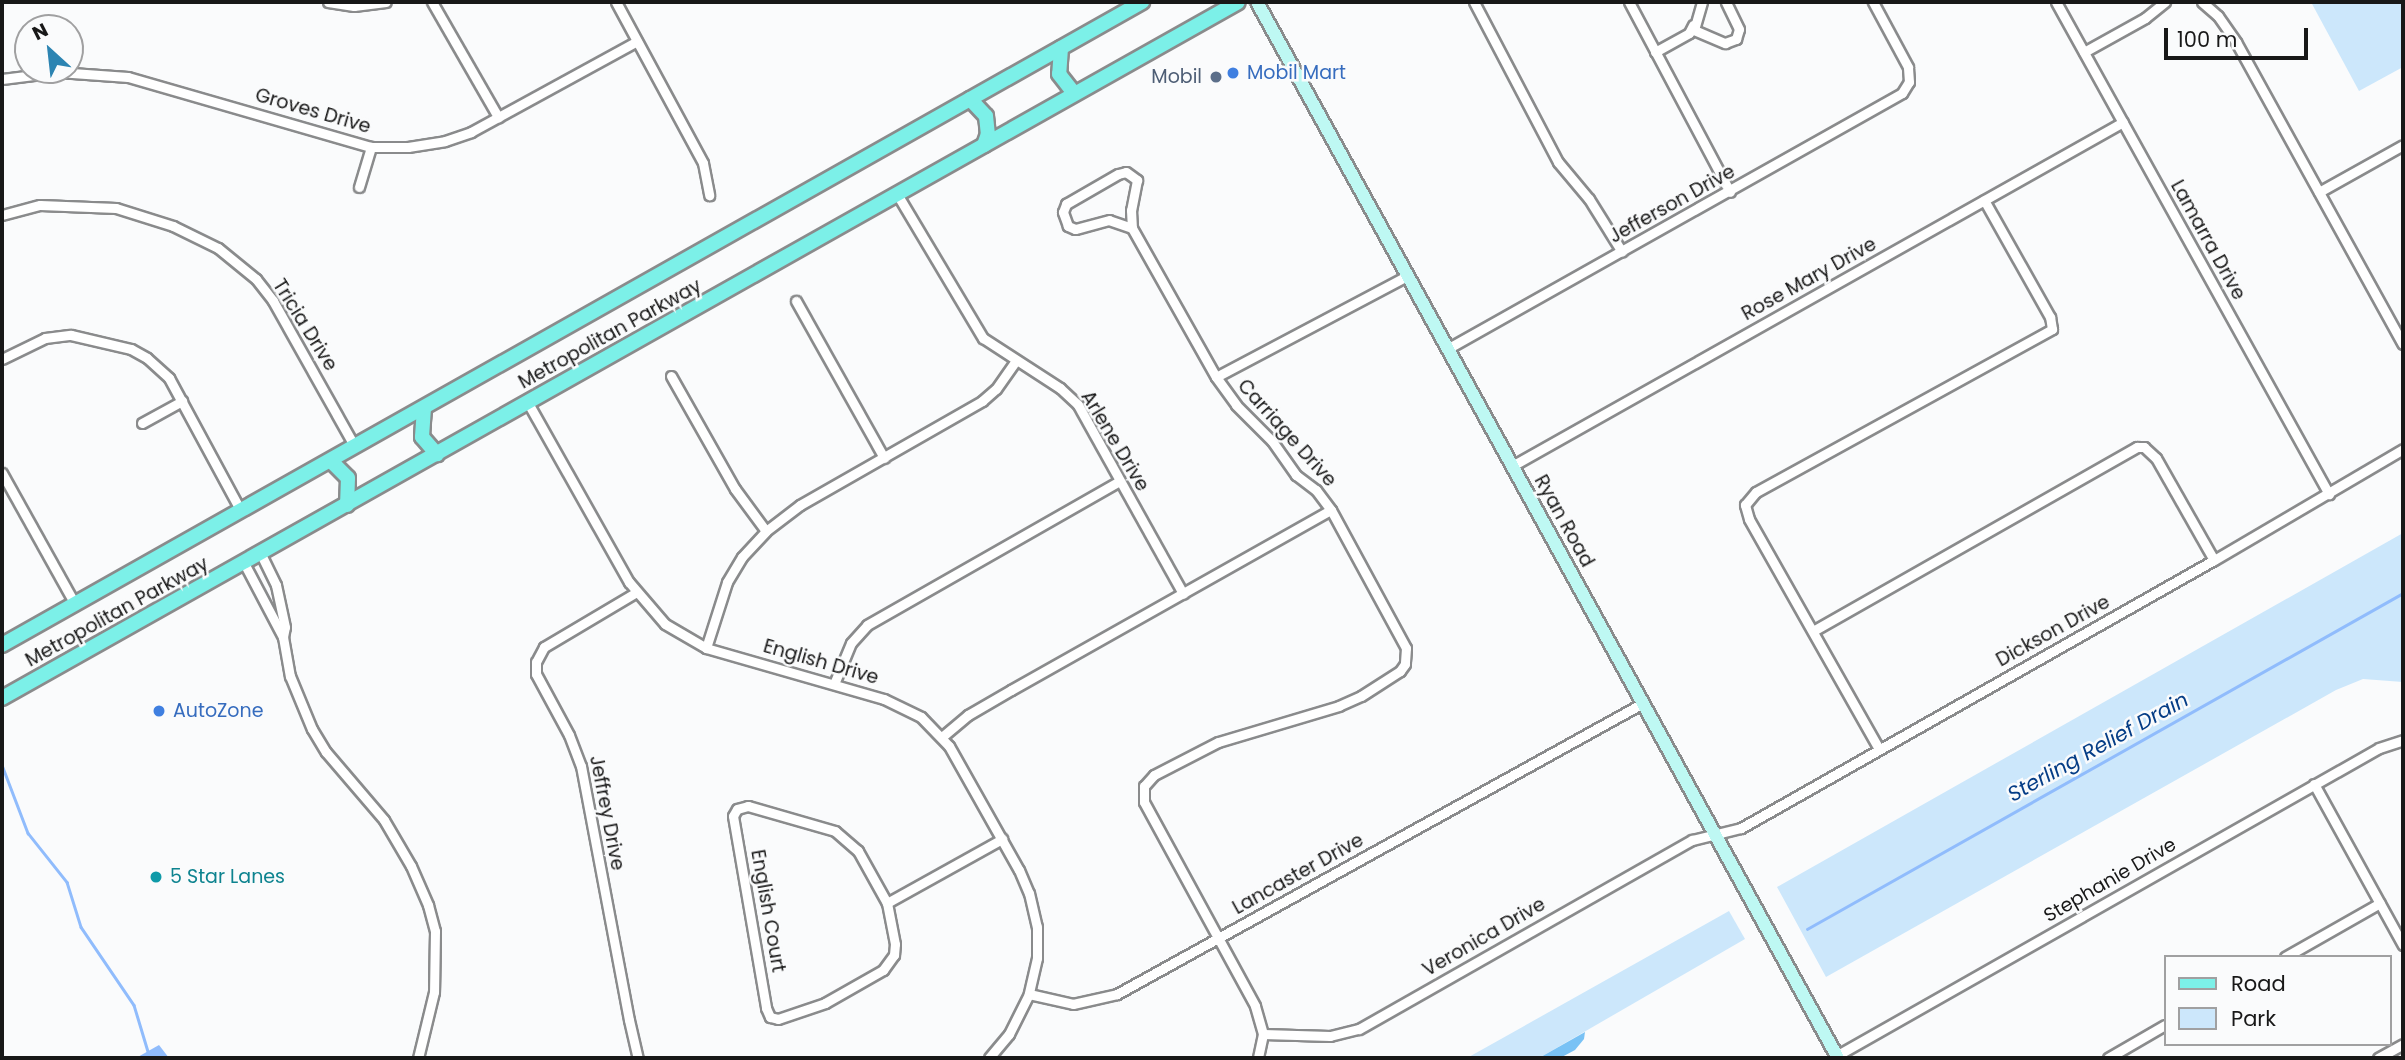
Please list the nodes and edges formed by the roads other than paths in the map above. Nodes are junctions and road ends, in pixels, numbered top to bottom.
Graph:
1 (328, 2) edge
2 (386, 2) edge
3 (432, 2) edge
4 (615, 2) edge
5 (1142, 2) edge
6 (1238, 2) edge
7 (1257, 2) edge
8 (1474, 2) edge
9 (1629, 2) edge
10 (1702, 2) edge
11 (1726, 2) edge
12 (1873, 2) edge
13 (2056, 2) edge
14 (2165, 2) edge
15 (2202, 2) edge
16 (1691, 29) junction
17 (637, 41) junction
18 (1061, 48) junction
19 (1656, 52) junction
20 (2084, 52) junction
21 (2, 79) edge
22 (1074, 93) junction
23 (970, 99) junction
24 (498, 117) junction
25 (2123, 122) junction
26 (984, 145) junction
27 (2403, 145) edge
28 (370, 148) junction
29 (359, 187) dead end
30 (1730, 192) junction
31 (2319, 192) junction
32 (897, 194) junction
33 (709, 195) dead end
34 (1984, 200) junction
35 (2, 215) edge
36 (1132, 228) junction
37 (1622, 252) junction
38 (1408, 276) junction
39 (796, 301) dead end
40 (2403, 344) edge
41 (1447, 349) junction
42 (2, 359) edge
43 (1016, 360) junction
44 (671, 376) dead end
45 (1216, 377) junction
46 (183, 401) junction
47 (528, 403) junction
48 (424, 408) junction
49 (142, 423) dead end
50 (355, 447) junction
51 (2403, 449) edge
52 (437, 454) junction
53 (884, 458) junction
54 (331, 461) junction
55 (1513, 466) junction
56 (2, 473) edge
57 (1119, 481) junction
58 (2329, 494) junction
59 (347, 505) junction
60 (1331, 510) junction
61 (241, 511) junction
62 (766, 531) junction
63 (261, 554) junction
64 (2214, 560) junction
65 (244, 563) junction
66 (635, 593) junction
67 (1183, 594) junction
68 (75, 604) junction
69 (281, 604) junction
70 (270, 608) junction
71 (1813, 631) junction
72 (283, 637) junction
73 (2, 645) edge
74 (706, 648) junction
75 (834, 684) junction
76 (5, 692) edge
77 (1643, 703) junction
78 (943, 736) junction
79 (2403, 740) edge
80 (1879, 749) junction
81 (2314, 784) junction
82 (1715, 835) junction
83 (1002, 839) junction
84 (2380, 902) junction
85 (887, 903) junction
86 (1218, 938) junction
87 (2403, 945) edge
88 (2288, 955) edge
89 (1029, 995) junction
90 (2164, 1027) edge
91 (1263, 1034) junction
92 (2403, 1044) edge
93 (1837, 1057) edge
94 (418, 1058) edge
95 (639, 1058) edge
96 (989, 1058) edge
97 (1258, 1058) edge
98 (2108, 1058) edge
99 (2378, 1058) edge

1 - 2 street
3 - 24 street
4 - 17 street
5 - 18 main road, Metropolitan Parkway
6 - 22 main road, Metropolitan Parkway
7 - 38 main road, Ryan Road
8 - 37 street
9 - 19 street
10 - 16 street
11 - 16 street
12 - 30 street, Jefferson Drive
13 - 20 street, Lamarra Drive
14 - 20 street
15 - 31 street
16 - 19 street
17 - 24 street, Groves Drive
17 - 33 street
18 - 22 main road
18 - 23 main road, Metropolitan Parkway
19 - 30 street
20 - 25 street, Lamarra Drive
21 - 28 street, Groves Drive
22 - 26 main road, Metropolitan Parkway
23 - 26 main road
23 - 48 main road, Metropolitan Parkway
24 - 28 street, Groves Drive
25 - 34 street, Rose Mary Drive
25 - 58 street, Lamarra Drive
26 - 32 main road, Metropolitan Parkway
27 - 31 street
28 - 29 street
30 - 37 street, Jefferson Drive
31 - 40 street
32 - 43 street, Arlene Drive
32 - 47 main road, Metropolitan Parkway
34 - 55 street, Rose Mary Drive
34 - 71 street
35 - 50 street, Tricia Drive
36 - 36 street
36 - 45 street, Carriage Drive
37 - 41 street, Jefferson Drive
38 - 41 main road, Ryan Road
38 - 45 street
39 - 53 street
41 - 55 main road, Ryan Road
42 - 46 street
43 - 53 street
43 - 57 street, Arlene Drive
44 - 62 street
45 - 60 street, Carriage Drive
46 - 49 street
46 - 61 street
47 - 52 main road, Metropolitan Parkway
47 - 66 street, English Drive
48 - 50 main road, Metropolitan Parkway
48 - 52 main road
50 - 54 main road, Metropolitan Parkway
51 - 58 street, Dickson Drive
52 - 59 main road, Metropolitan Parkway
53 - 62 street
54 - 59 main road
54 - 61 main road, Metropolitan Parkway
55 - 77 main road, Ryan Road
56 - 68 street
57 - 67 street, Arlene Drive
57 - 75 street
58 - 64 street, Dickson Drive
59 - 63 main road, Metropolitan Parkway
60 - 67 street
60 - 86 street, Carriage Drive
61 - 68 main road, Metropolitan Parkway
62 - 74 street
63 - 65 main road, Metropolitan Parkway
63 - 69 street
64 - 71 street
64 - 80 street, Dickson Drive
65 - 70 street
65 - 76 main road, Metropolitan Parkway
66 - 74 street, English Drive
66 - 95 street, Jeffrey Drive
67 - 78 street
68 - 73 main road, Metropolitan Parkway
69 - 70 street
69 - 72 street
70 - 72 street
71 - 80 street
72 - 94 street
74 - 75 street, English Drive
75 - 78 street, English Drive
77 - 82 main road, Ryan Road
77 - 86 street, Lancaster Drive
78 - 83 street, English Drive
79 - 81 street, Stephanie Drive
80 - 82 street, Dickson Drive
81 - 84 street
81 - 93 street, Stephanie Drive
82 - 91 street, Veronica Drive
82 - 93 main road, Ryan Road
83 - 85 street
83 - 89 street, English Drive
84 - 87 street
84 - 88 street
85 - 85 street, English Court
86 - 89 street, Lancaster Drive
86 - 91 street
89 - 96 street
90 - 98 street
91 - 97 street
92 - 99 street

